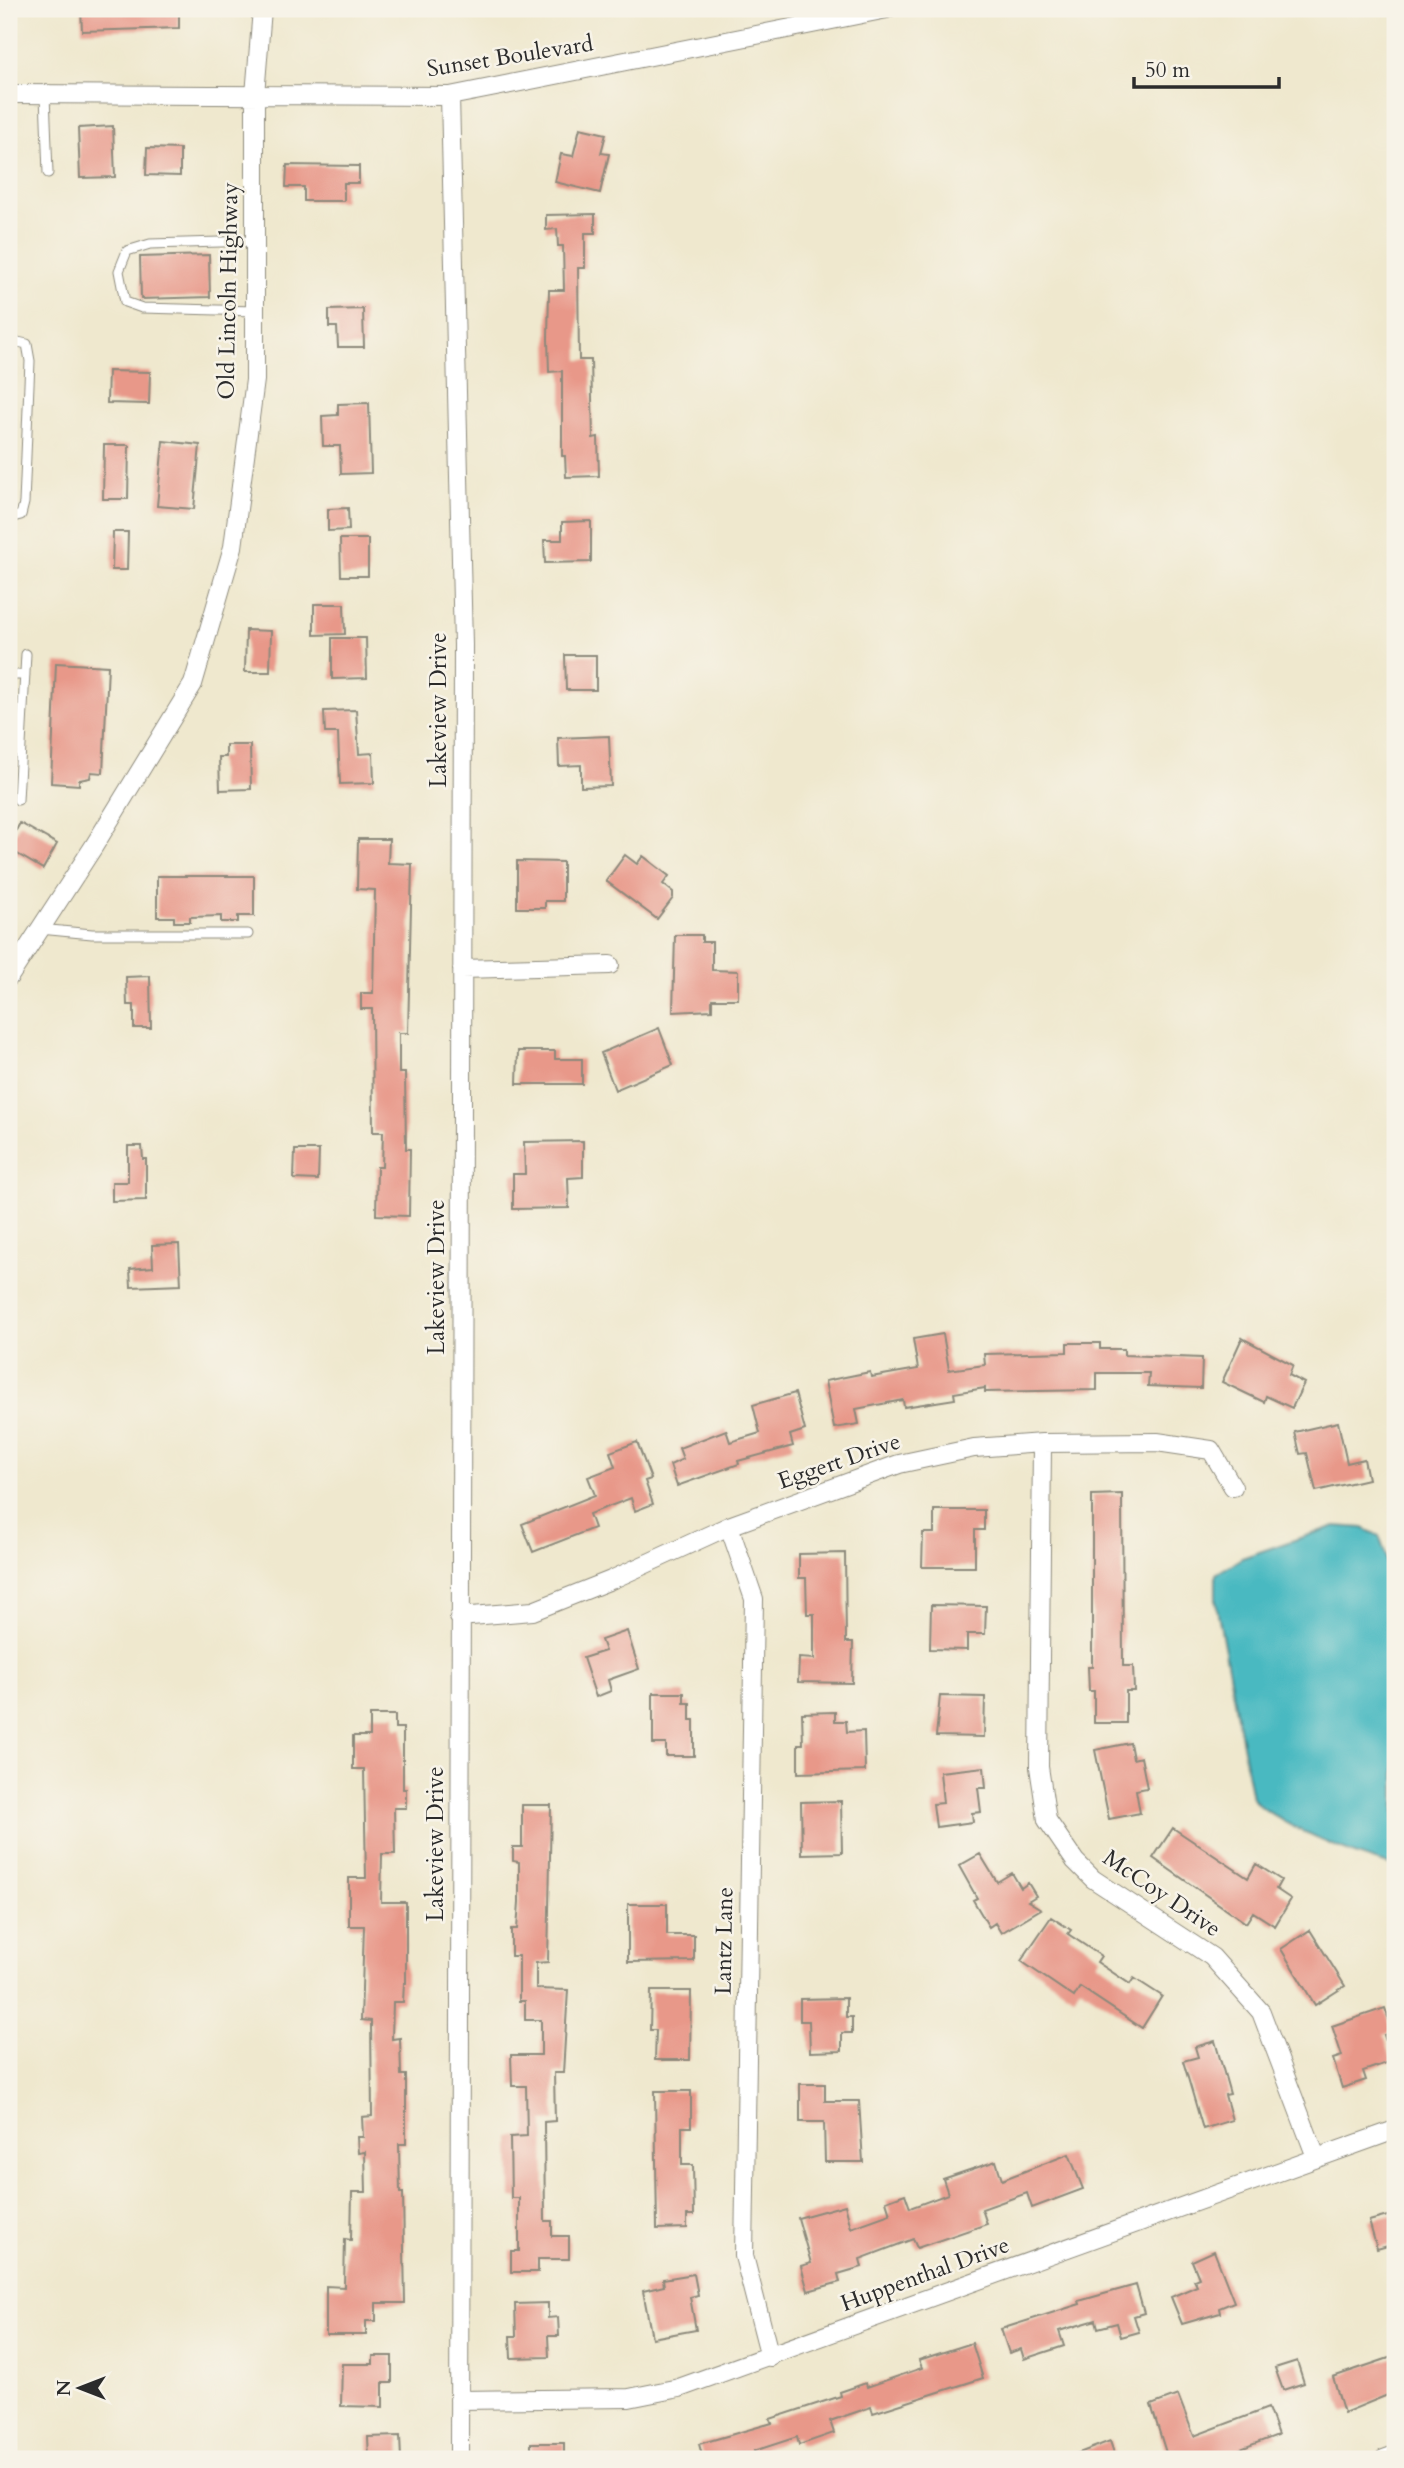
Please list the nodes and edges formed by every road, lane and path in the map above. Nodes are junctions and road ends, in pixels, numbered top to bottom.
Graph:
1 (262, 9) edge
2 (887, 9) edge
3 (9, 94) edge
4 (45, 94) junction
5 (255, 95) junction
6 (450, 96) junction
7 (48, 173) dead end
8 (255, 241) junction
9 (255, 311) junction
10 (9, 340) edge
11 (9, 518) edge
12 (26, 654) dead end
13 (9, 675) edge
14 (25, 676) junction
15 (18, 800) dead end
16 (40, 929) junction
17 (248, 934) dead end
18 (610, 965) dead end
19 (463, 968) junction
20 (9, 977) edge
21 (1042, 1443) junction
22 (1233, 1487) dead end
23 (729, 1526) junction
24 (459, 1617) junction
25 (1395, 2130) edge
26 (1317, 2157) junction
27 (770, 2357) junction
28 (459, 2400) junction
29 (1395, 2455) edge
30 (459, 2459) edge
31 (1384, 2459) edge

1 - 5 street, Old Lincoln Highway
2 - 6 street, Sunset Boulevard
3 - 4 street, Sunset Boulevard
4 - 5 street, Sunset Boulevard
4 - 7 lane
5 - 6 street, Sunset Boulevard
5 - 8 street, Old Lincoln Highway
6 - 19 street, Lakeview Drive
8 - 9 street, Old Lincoln Highway
8 - 9 lane
9 - 16 street, Old Lincoln Highway
10 - 11 lane
12 - 14 lane
13 - 14 lane
14 - 15 lane
16 - 17 lane
16 - 20 street, Old Lincoln Highway
18 - 19 street
19 - 24 street, Lakeview Drive
21 - 22 street, Eggert Drive
21 - 23 street, Eggert Drive
21 - 26 street, McCoy Drive
23 - 24 street, Eggert Drive
23 - 27 street, Lantz Lane
24 - 28 street, Lakeview Drive
25 - 26 street, Huppenthal Drive
26 - 27 street, Huppenthal Drive
27 - 28 street, Huppenthal Drive
28 - 30 street, Lakeview Drive
29 - 31 street

